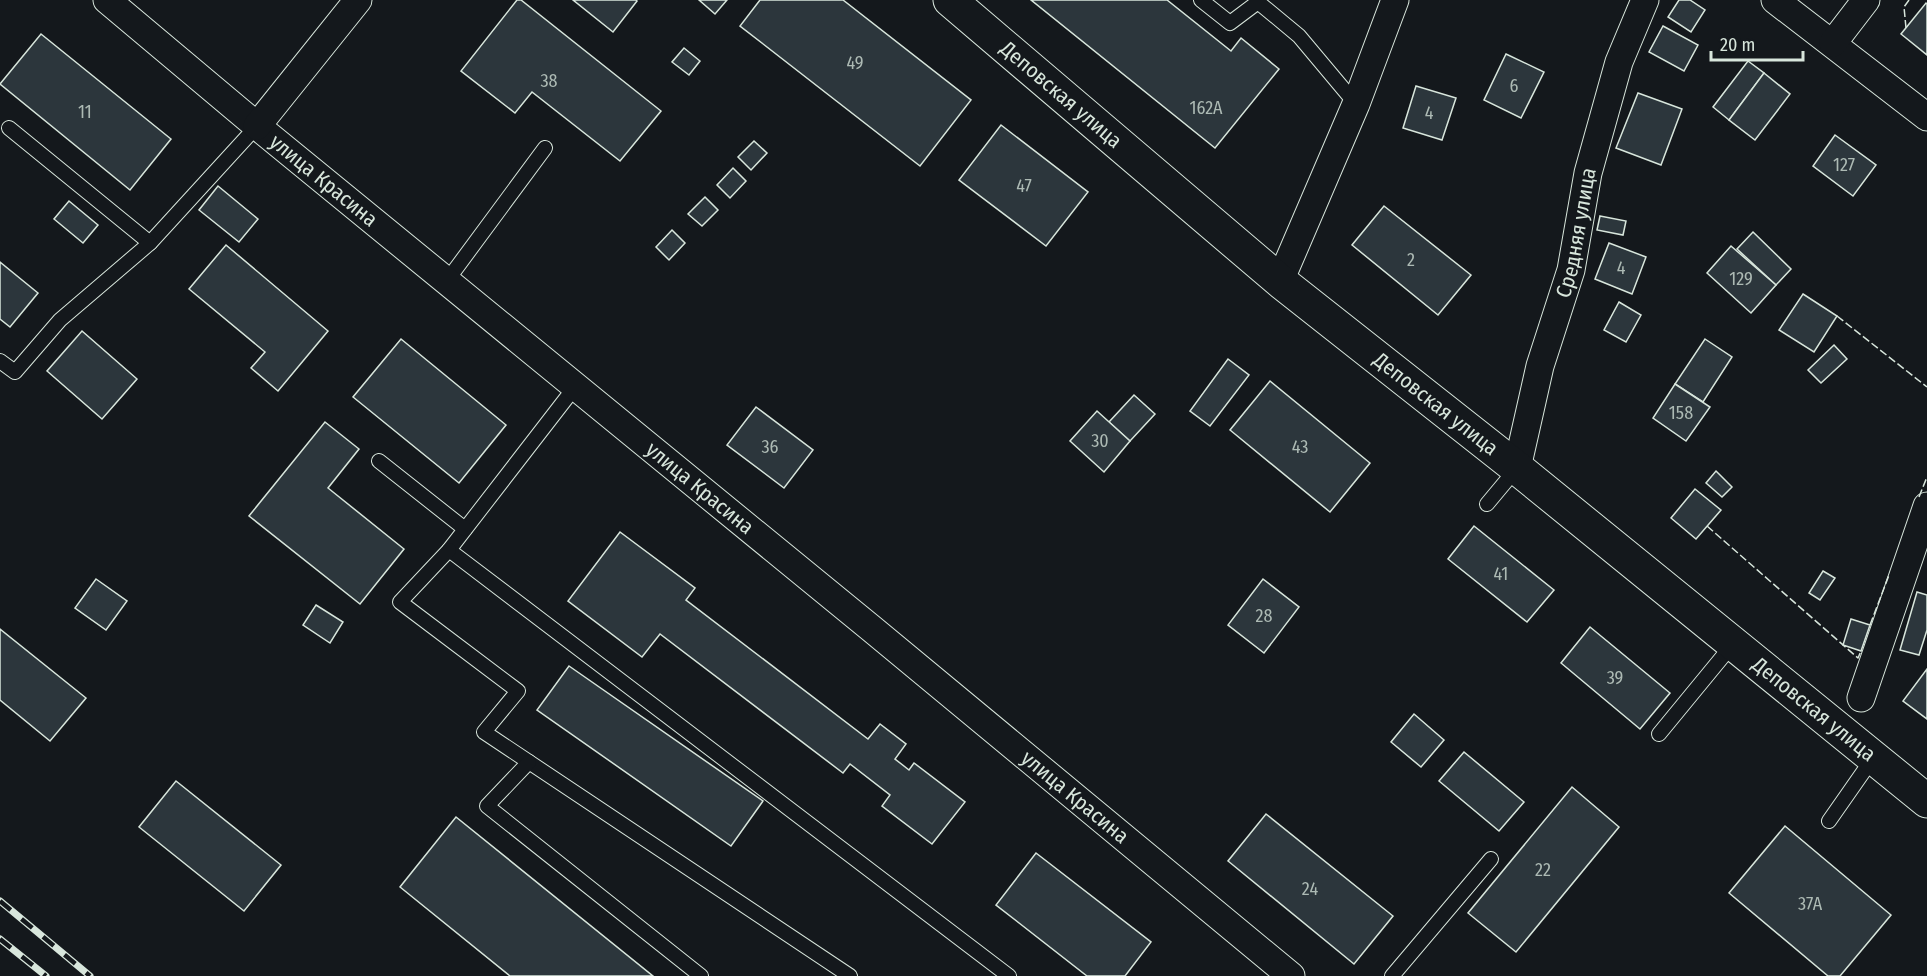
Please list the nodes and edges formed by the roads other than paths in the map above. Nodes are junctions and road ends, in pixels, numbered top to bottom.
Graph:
1 (107, 0) edge
2 (358, 0) edge
3 (950, 0) edge
4 (1201, 0) edge
5 (1395, 0) edge
6 (1645, 0) edge
7 (1775, 0) edge
8 (1866, 0) edge
9 (1833, 43) junction
10 (1356, 104) junction
11 (1927, 117) edge
12 (256, 126) junction
13 (9, 128) dead end
14 (545, 148) dead end
15 (150, 243) junction
16 (1280, 281) junction
17 (446, 282) junction
18 (0, 361) edge
19 (575, 387) junction
20 (379, 460) dead end
21 (1517, 468) junction
22 (1487, 504) dead end
23 (1927, 506) edge
24 (465, 529) junction
25 (449, 550) junction
26 (1733, 644) junction
27 (1861, 698) dead end
28 (1659, 734) dead end
29 (1874, 758) junction
30 (529, 762) junction
31 (1927, 801) edge
32 (1829, 820) dead end
33 (1491, 859) dead end
34 (701, 976) edge
35 (850, 976) edge
36 (1009, 976) edge
37 (1292, 976) edge
38 (1392, 976) edge

1 - 12 street, улица Красина
2 - 12 street
3 - 16 main road, Деповская улица
4 - 10 lane
5 - 10 street
6 - 21 street, Средняя улица
7 - 9 street
8 - 9 street
9 - 11 street
10 - 16 street
12 - 15 lane
12 - 17 street, улица Красина
13 - 15 lane
14 - 17 lane
15 - 18 lane
16 - 21 main road, Деповская улица
17 - 19 street, улица Красина
19 - 24 lane
19 - 37 street, улица Красина
20 - 24 lane
21 - 22 lane
21 - 26 main road, Деповская улица
23 - 27 street
24 - 25 lane
25 - 30 lane
25 - 36 lane
26 - 28 lane
26 - 29 main road, Деповская улица
29 - 31 main road, Деповская улица
29 - 32 lane
30 - 34 lane
30 - 35 lane
33 - 38 lane

